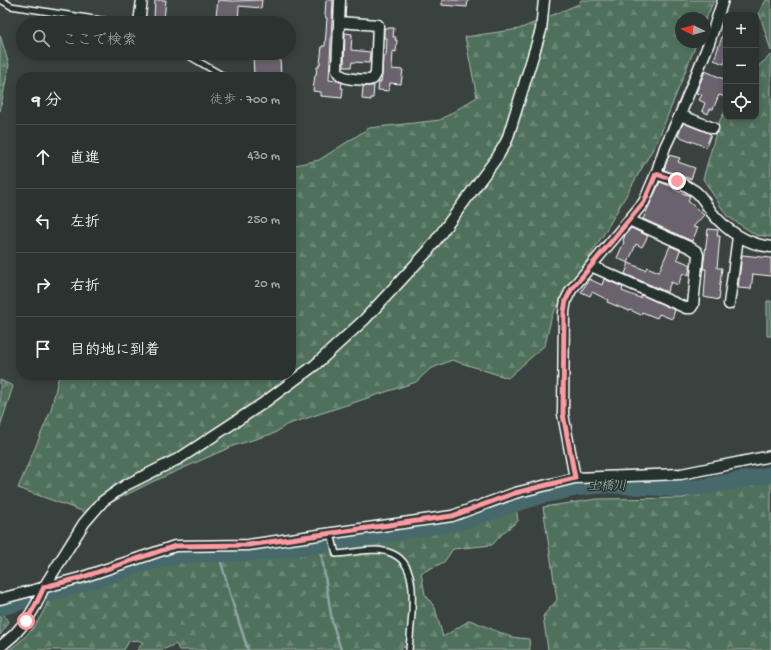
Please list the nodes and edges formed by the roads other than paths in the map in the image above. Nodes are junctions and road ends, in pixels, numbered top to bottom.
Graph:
1 (1, 0) edge
2 (142, 0) edge
3 (340, 0) edge
4 (544, 0) edge
5 (722, 0) edge
6 (75, 16) edge
7 (140, 16) edge
8 (339, 22) junction
9 (196, 60) edge
10 (216, 72) edge
11 (680, 115) junction
12 (713, 128) dead end
13 (656, 174) junction
14 (629, 220) junction
15 (738, 237) junction
16 (771, 247) edge
17 (591, 266) junction
18 (729, 304) dead end
19 (295, 380) edge
20 (296, 380) edge
21 (771, 456) edge
22 (575, 478) junction
23 (331, 533) junction
24 (44, 587) junction
25 (0, 599) edge
26 (0, 647) edge
27 (409, 650) edge

1 - 6 lane
2 - 7 street
3 - 8 street
4 - 20 street
5 - 11 street
8 - 8 street
9 - 10 lane
11 - 12 street
11 - 13 street
13 - 14 street
13 - 15 street
14 - 17 street
14 - 17 street
15 - 16 street
15 - 18 street
17 - 22 street
19 - 24 street
21 - 22 street
22 - 23 street
23 - 24 street
23 - 27 lane
24 - 25 street
24 - 26 street

